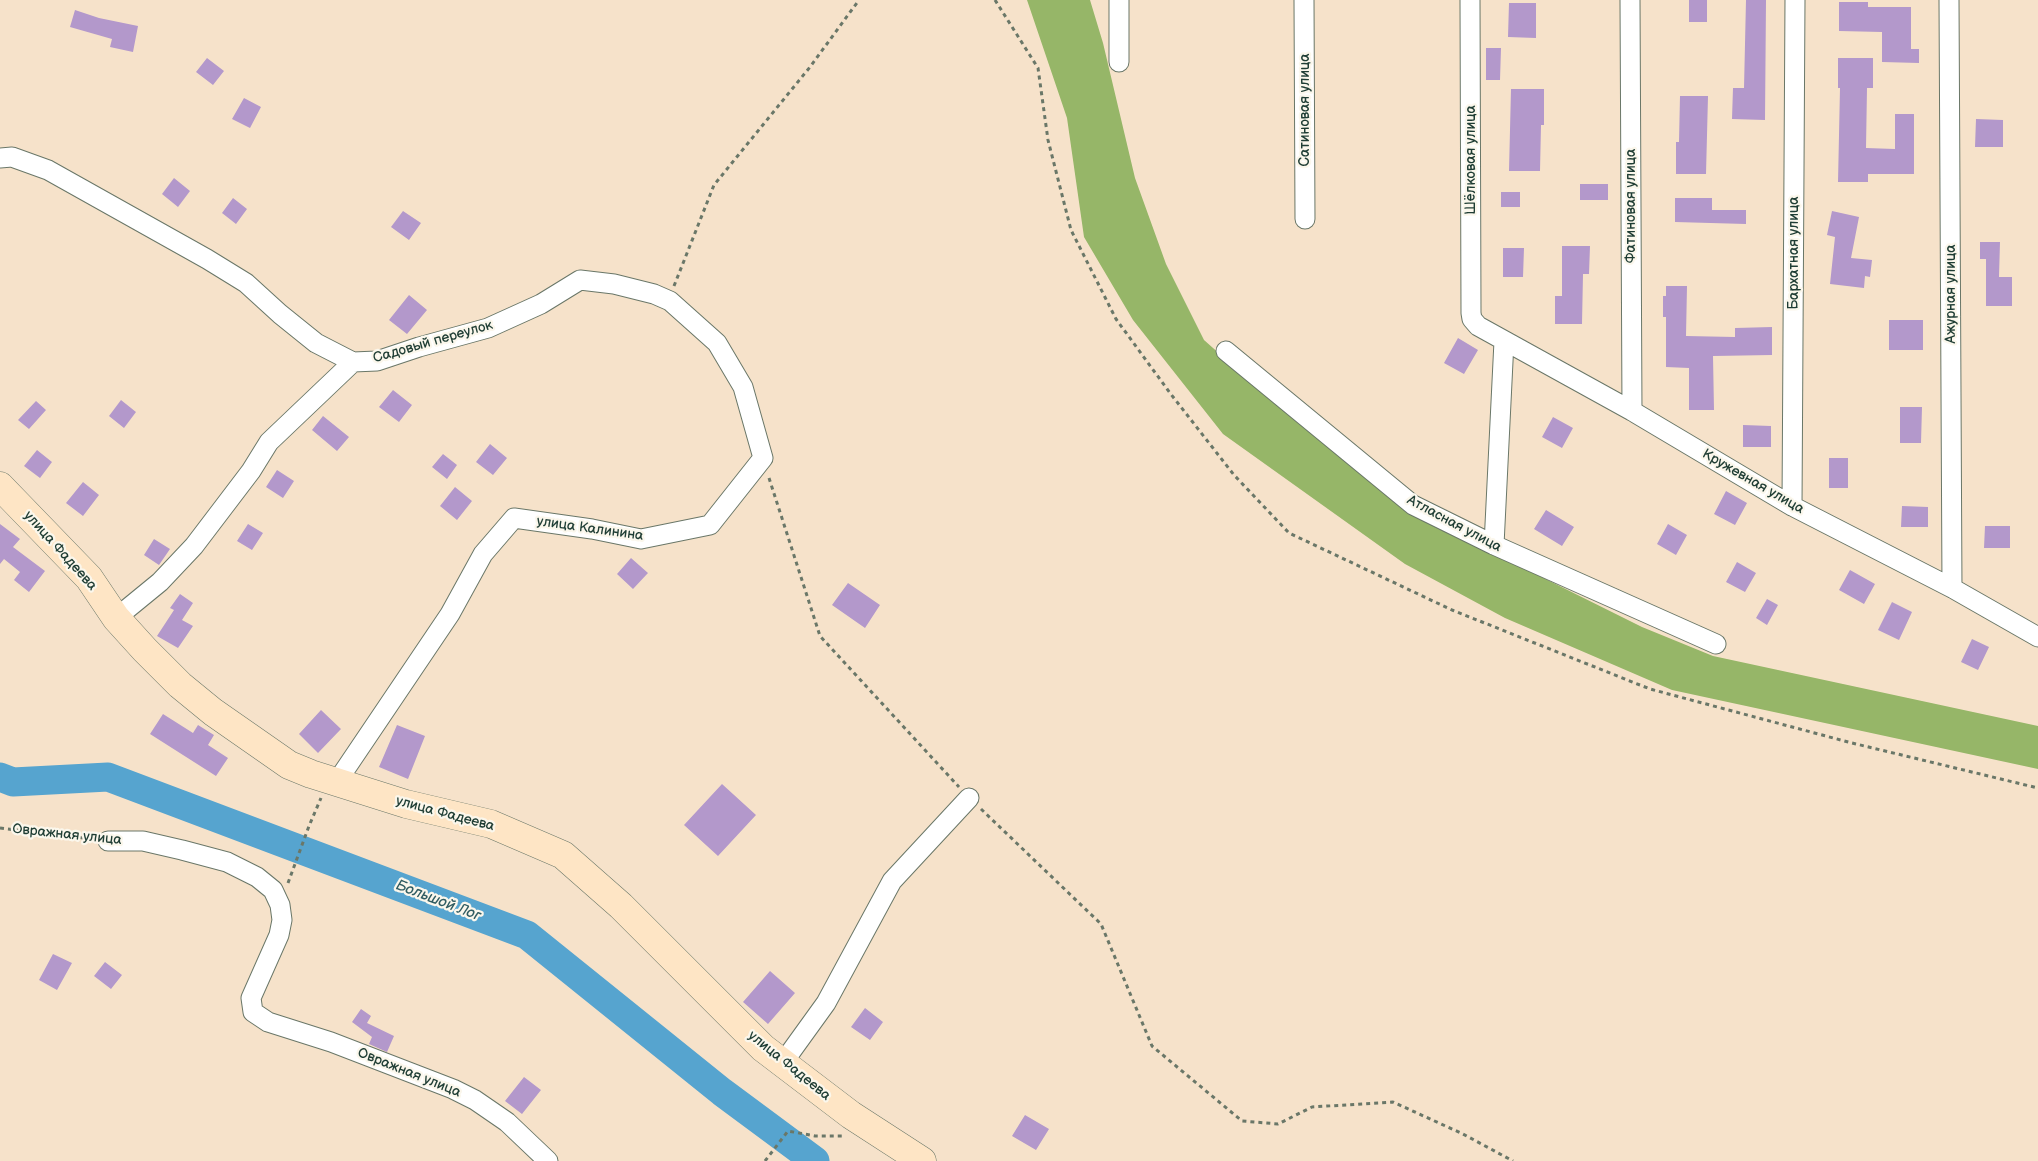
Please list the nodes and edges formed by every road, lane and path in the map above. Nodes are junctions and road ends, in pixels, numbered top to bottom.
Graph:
1 (859, 0) edge
2 (1119, 0) edge
3 (1304, 0) edge
4 (1470, 0) edge
5 (1630, 0) edge
6 (1795, 0) edge
7 (1949, 0) edge
8 (1119, 62) dead end
9 (0, 158) edge
10 (1305, 220) dead end
11 (670, 301) junction
12 (1472, 319) joint
13 (1504, 341) junction
14 (1226, 351) dead end
15 (353, 362) junction
16 (1632, 411) junction
17 (763, 458) junction
18 (0, 486) edge
19 (1792, 506) junction
20 (1494, 545) junction
21 (1952, 588) junction
22 (116, 618) junction
23 (2038, 637) edge
24 (1716, 644) dead end
25 (333, 782) junction
26 (969, 798) junction
27 (0, 828) edge
28 (108, 841) joint
29 (291, 874) dead end
30 (782, 1064) junction
31 (882, 1135) junction
32 (548, 1161) edge
33 (765, 1161) edge
34 (922, 1161) edge
35 (1513, 1161) edge

1 - 11 path
2 - 8 street
3 - 10 street, Сатиновая улица
4 - 12 street, Шёлковая улица
5 - 16 street, Фатиновая улица
6 - 19 street, Бархатная улица
7 - 21 street, Ажурная улица
9 - 15 street
11 - 15 street, Садовый переулок
11 - 17 street
12 - 13 street, Кружевная улица
13 - 16 street, Кружевная улица
13 - 20 street
14 - 20 street, Атласная улица
15 - 22 street
16 - 19 street, Кружевная улица
17 - 25 street, улица Калинина
17 - 26 path
18 - 22 street, улица Фадеева
19 - 21 street, Кружевная улица
20 - 24 street, Атласная улица
21 - 23 street, Кружевная улица
22 - 25 street, улица Фадеева
25 - 29 path
25 - 30 street, улица Фадеева
26 - 30 street
26 - 35 path
27 - 28 path, Овражная улица
28 - 32 street, Овражная улица
30 - 31 street, улица Фадеева
31 - 33 path
31 - 34 street, улица Фадеева

